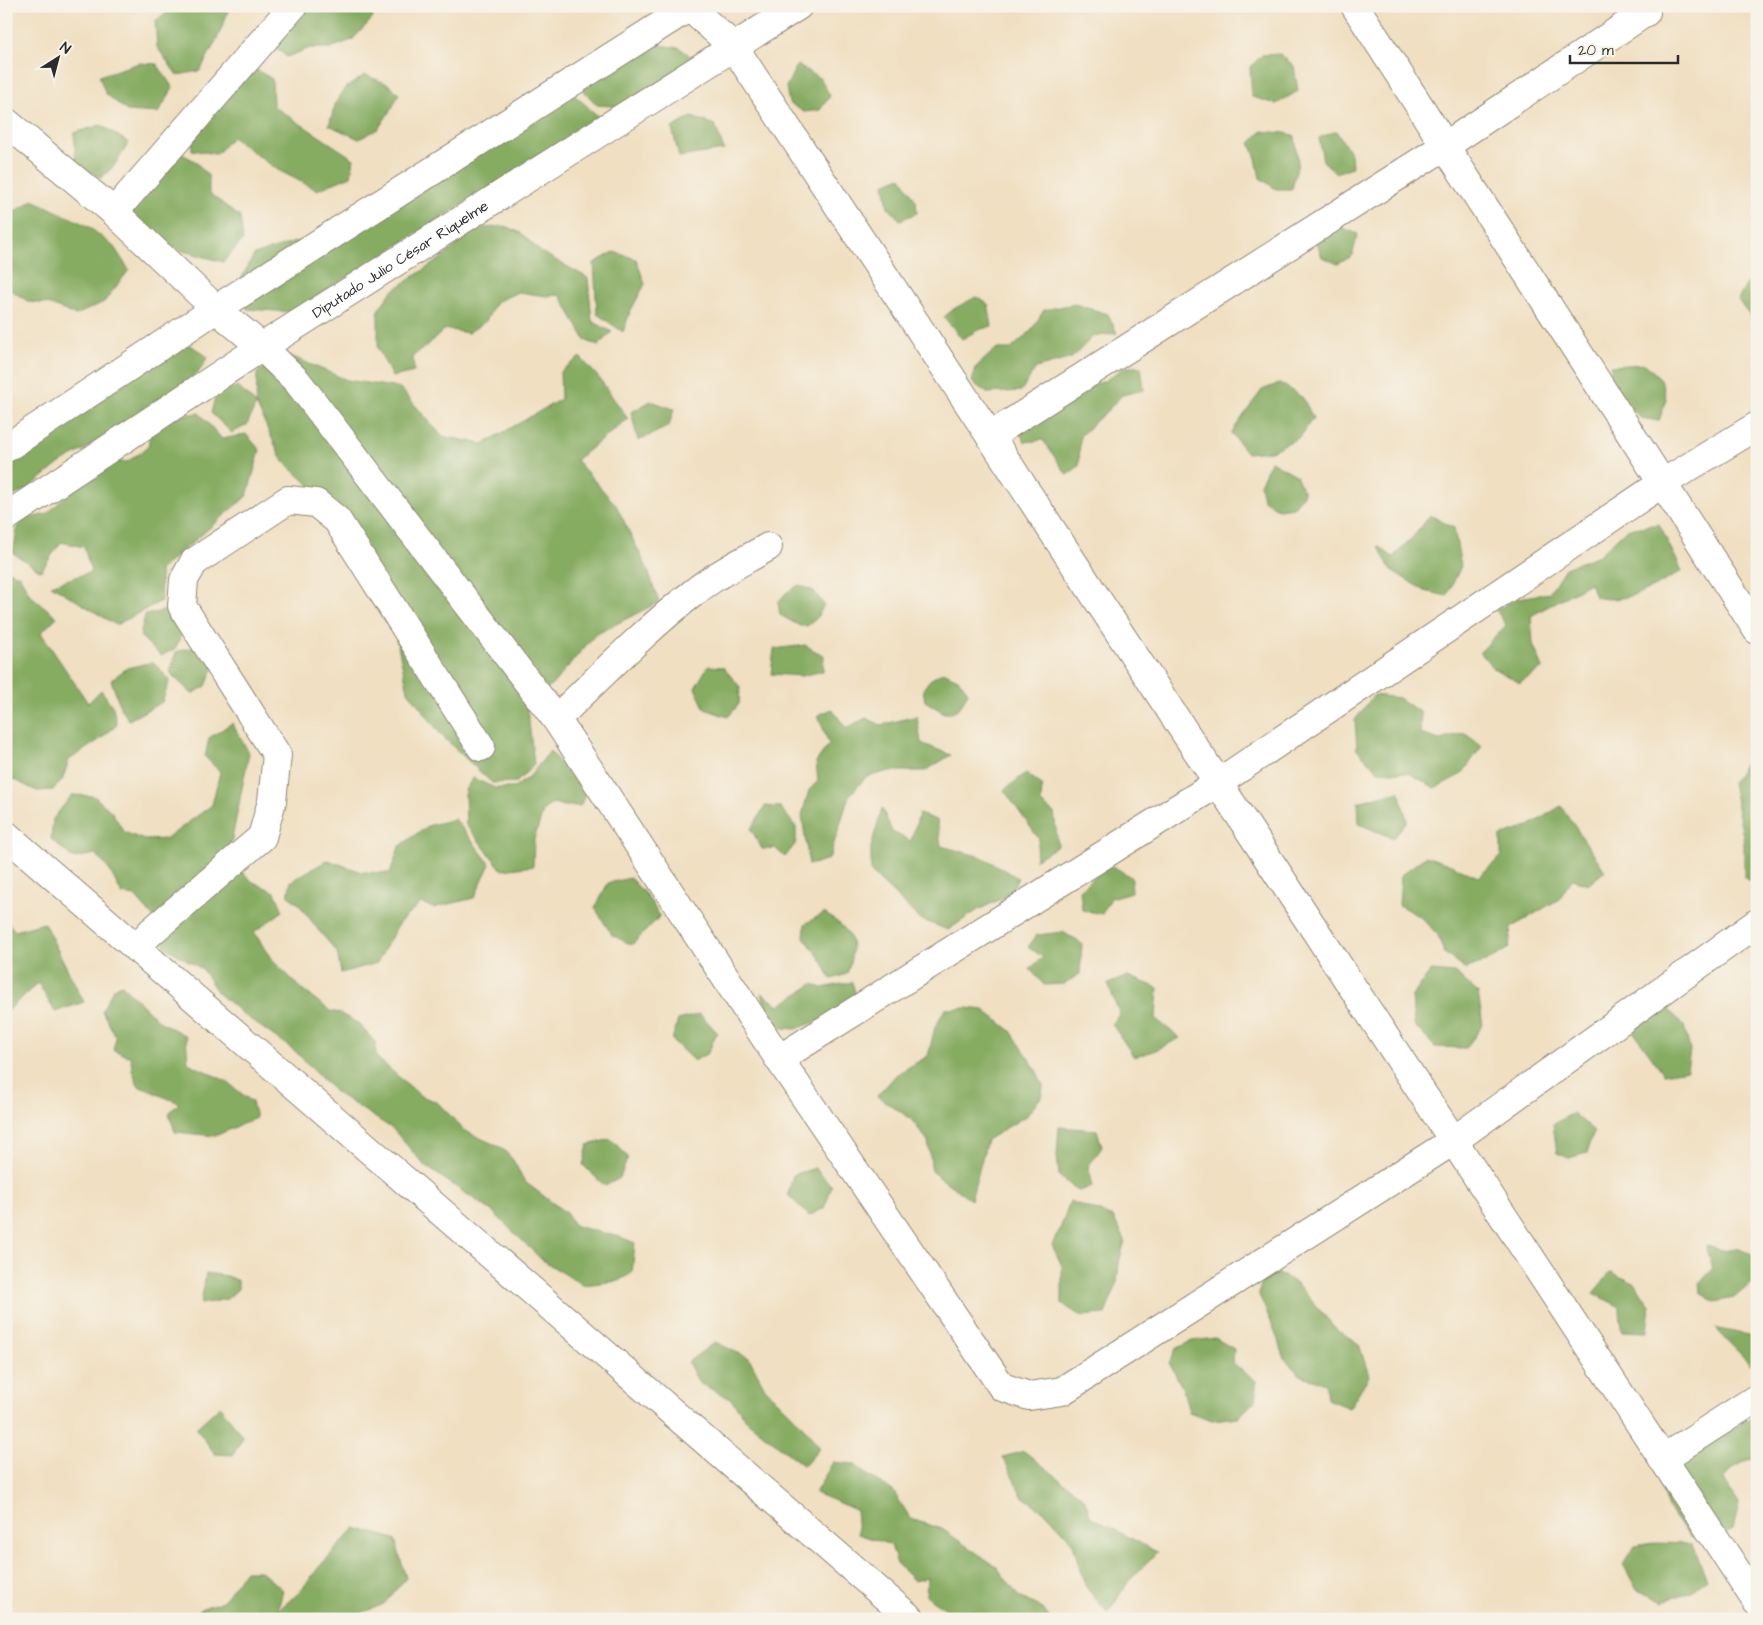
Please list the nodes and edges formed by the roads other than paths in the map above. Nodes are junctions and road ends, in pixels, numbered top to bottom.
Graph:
1 (293, 6) edge
2 (798, 6) edge
3 (1355, 6) edge
4 (689, 7) edge
5 (1646, 12) dead end
6 (734, 47) junction
7 (6, 122) edge
8 (1446, 146) junction
9 (114, 212) junction
10 (216, 309) junction
11 (262, 348) junction
12 (1757, 426) edge
13 (990, 436) junction
14 (6, 448) edge
15 (1661, 484) junction
16 (6, 517) edge
17 (768, 547) dead end
18 (1757, 630) edge
19 (556, 719) junction
20 (481, 747) dead end
21 (1218, 783) junction
22 (6, 835) edge
23 (1757, 923) edge
24 (136, 948) junction
25 (779, 1059) junction
26 (1453, 1141) junction
27 (1757, 1398) edge
28 (1662, 1458) junction
29 (1757, 1602) edge
30 (911, 1619) edge

1 - 9 street
2 - 6 street, Diputado Julio César Riquelme
3 - 8 street
4 - 6 street
4 - 10 street
5 - 8 street
6 - 11 street, Diputado Julio César Riquelme
6 - 13 street
7 - 9 street
8 - 13 street
8 - 15 street
9 - 10 street
10 - 11 street
10 - 14 street
11 - 16 street, Diputado Julio César Riquelme
11 - 19 street
12 - 15 street
13 - 21 street
15 - 18 street
15 - 21 street
17 - 19 street
19 - 25 street
20 - 24 street
21 - 25 street
21 - 26 street
22 - 24 street
23 - 26 street
24 - 30 street
25 - 26 street
26 - 28 street
27 - 28 street
28 - 29 street

